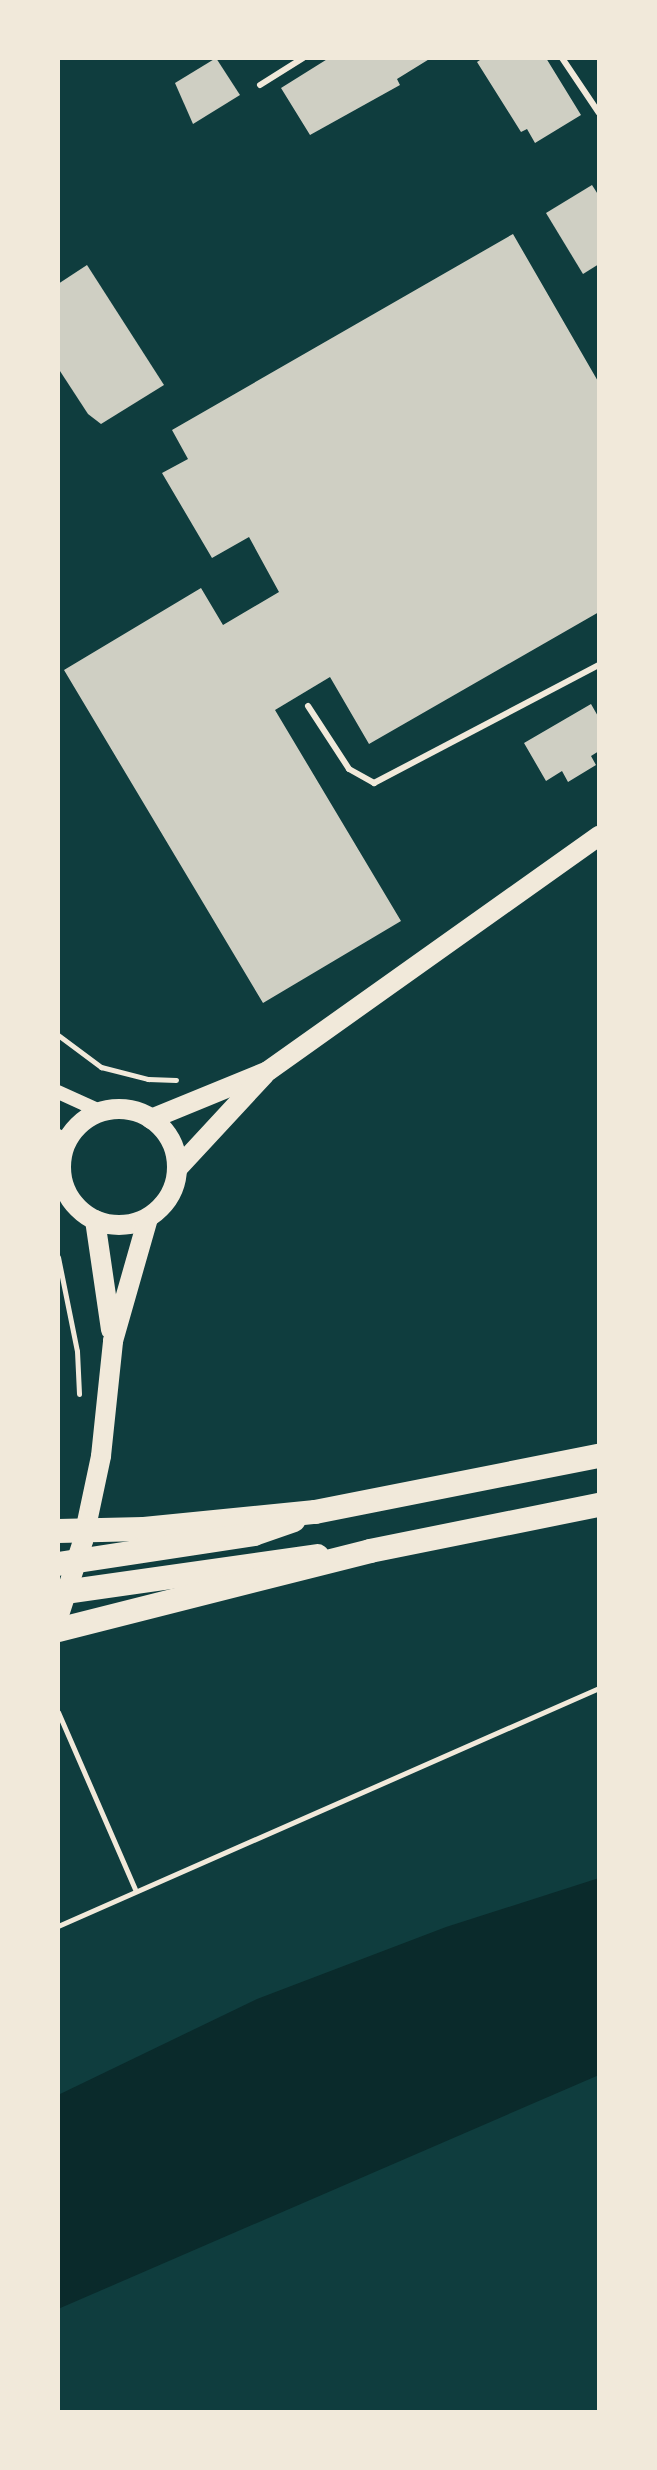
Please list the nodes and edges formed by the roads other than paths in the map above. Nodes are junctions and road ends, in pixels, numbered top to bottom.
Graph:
1 (303, 58) edge
2 (562, 58) edge
3 (260, 85) dead end
4 (599, 113) edge
5 (599, 665) edge
6 (308, 706) dead end
7 (599, 836) edge
8 (268, 1071) junction
9 (58, 1092) edge
10 (102, 1112) junction
11 (151, 1119) junction
12 (61, 1142) edge
13 (177, 1169) junction
14 (148, 1218) junction
15 (95, 1220) junction
16 (113, 1341) junction
17 (599, 1456) edge
18 (599, 1505) edge
19 (58, 1531) edge
20 (185, 1535) junction
21 (58, 1564) edge
22 (185, 1585) junction
23 (58, 1593) edge
24 (58, 1618) edge
25 (58, 1630) edge

1 - 3 lane
2 - 4 lane
5 - 6 lane
7 - 8 main road
8 - 11 main road
8 - 13 main road
9 - 10 street
10 - 11 main road
10 - 12 main road
11 - 13 main road
12 - 15 main road
13 - 14 main road
14 - 15 main road
14 - 16 main road
15 - 16 main road
16 - 24 main road
17 - 20 highway
18 - 22 highway
19 - 20 highway
20 - 21 highway
22 - 23 highway
22 - 25 highway

